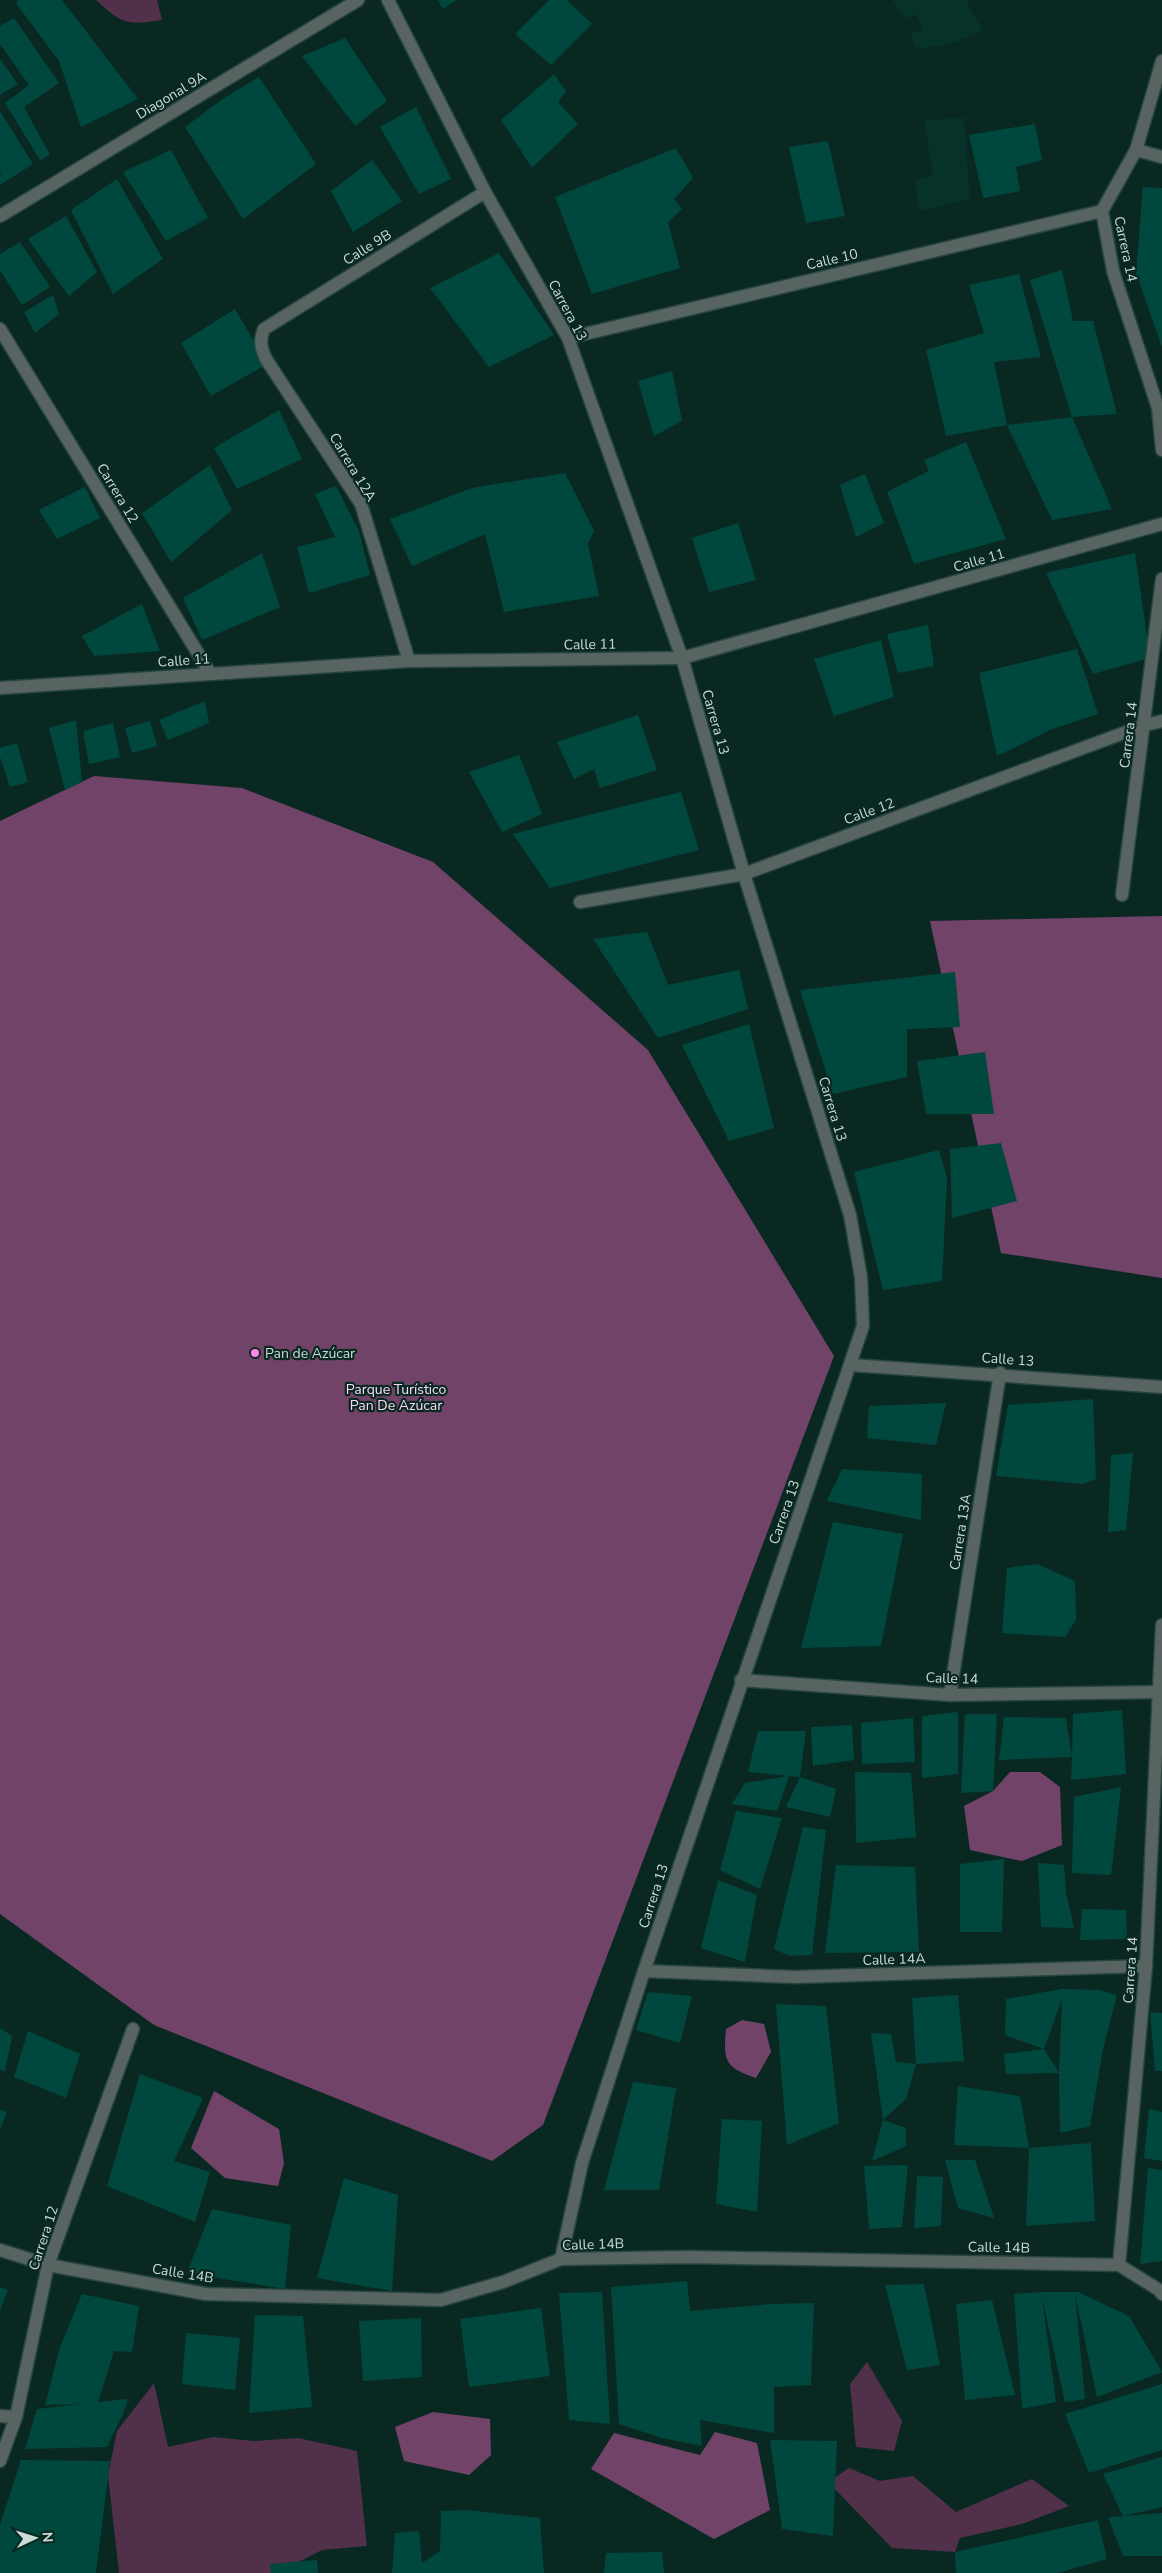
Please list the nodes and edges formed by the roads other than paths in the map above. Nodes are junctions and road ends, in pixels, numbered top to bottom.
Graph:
1 (358, 0) edge
2 (388, 0) edge
3 (1162, 61) edge
4 (1136, 150) junction
5 (1162, 157) edge
6 (485, 192) junction
7 (1102, 210) junction
8 (0, 216) edge
9 (0, 329) edge
10 (264, 329) joint
11 (568, 338) junction
12 (1162, 450) edge
13 (1162, 524) edge
14 (1162, 579) edge
15 (682, 658) junction
16 (408, 661) junction
17 (210, 673) junction
18 (0, 688) edge
19 (1162, 721) edge
20 (1145, 724) junction
21 (744, 874) junction
22 (1122, 895) dead end
23 (580, 902) dead end
24 (851, 1365) junction
25 (1000, 1373) junction
26 (1162, 1386) edge
27 (1162, 1625) edge
28 (741, 1680) junction
29 (1161, 1692) edge
30 (950, 1695) junction
31 (1146, 1966) junction
32 (644, 1971) junction
33 (133, 2029) dead end
34 (0, 2250) edge
35 (561, 2259) junction
36 (1119, 2264) junction
37 (48, 2265) junction
38 (1162, 2294) edge
39 (0, 2416) edge
40 (16, 2417) junction
41 (0, 2462) edge

1 - 8 street, Diagonal 9A
2 - 6 street, Carrera 13
3 - 4 street, Carrera 14
4 - 5 street
4 - 7 street, Carrera 14
6 - 10 street, Calle 9B
6 - 11 street, Carrera 13
7 - 11 street, Calle 10
7 - 12 street, Carrera 14
9 - 17 street, Carrera 12
10 - 16 street, Carrera 12A
11 - 15 street, Carrera 13
13 - 15 street, Calle 11
14 - 20 street, Carrera 14
15 - 16 street, Calle 11
15 - 21 street, Carrera 13
16 - 17 street, Calle 11
17 - 18 street, Calle 11
19 - 20 street, Calle 12
20 - 21 street, Calle 12
20 - 22 street, Carrera 14
21 - 23 street, Calle 12
21 - 24 street, Carrera 13
24 - 25 street, Calle 13
24 - 28 street, Carrera 13
25 - 26 street, Calle 13
25 - 30 street, Carrera 13A
27 - 29 street, Carrera 14
28 - 30 street, Calle 14
28 - 32 street, Carrera 13
29 - 30 street, Calle 14
29 - 31 street, Carrera 14
31 - 32 street, Calle 14A
31 - 36 street, Carrera 14
32 - 35 street, Carrera 13
33 - 37 street, Carrera 12
34 - 37 street, Calle 14B
35 - 36 street, Calle 14B
35 - 37 street, Calle 14B
36 - 38 street
37 - 40 street, Carrera 12
39 - 40 street
40 - 41 street, Carrera 12

